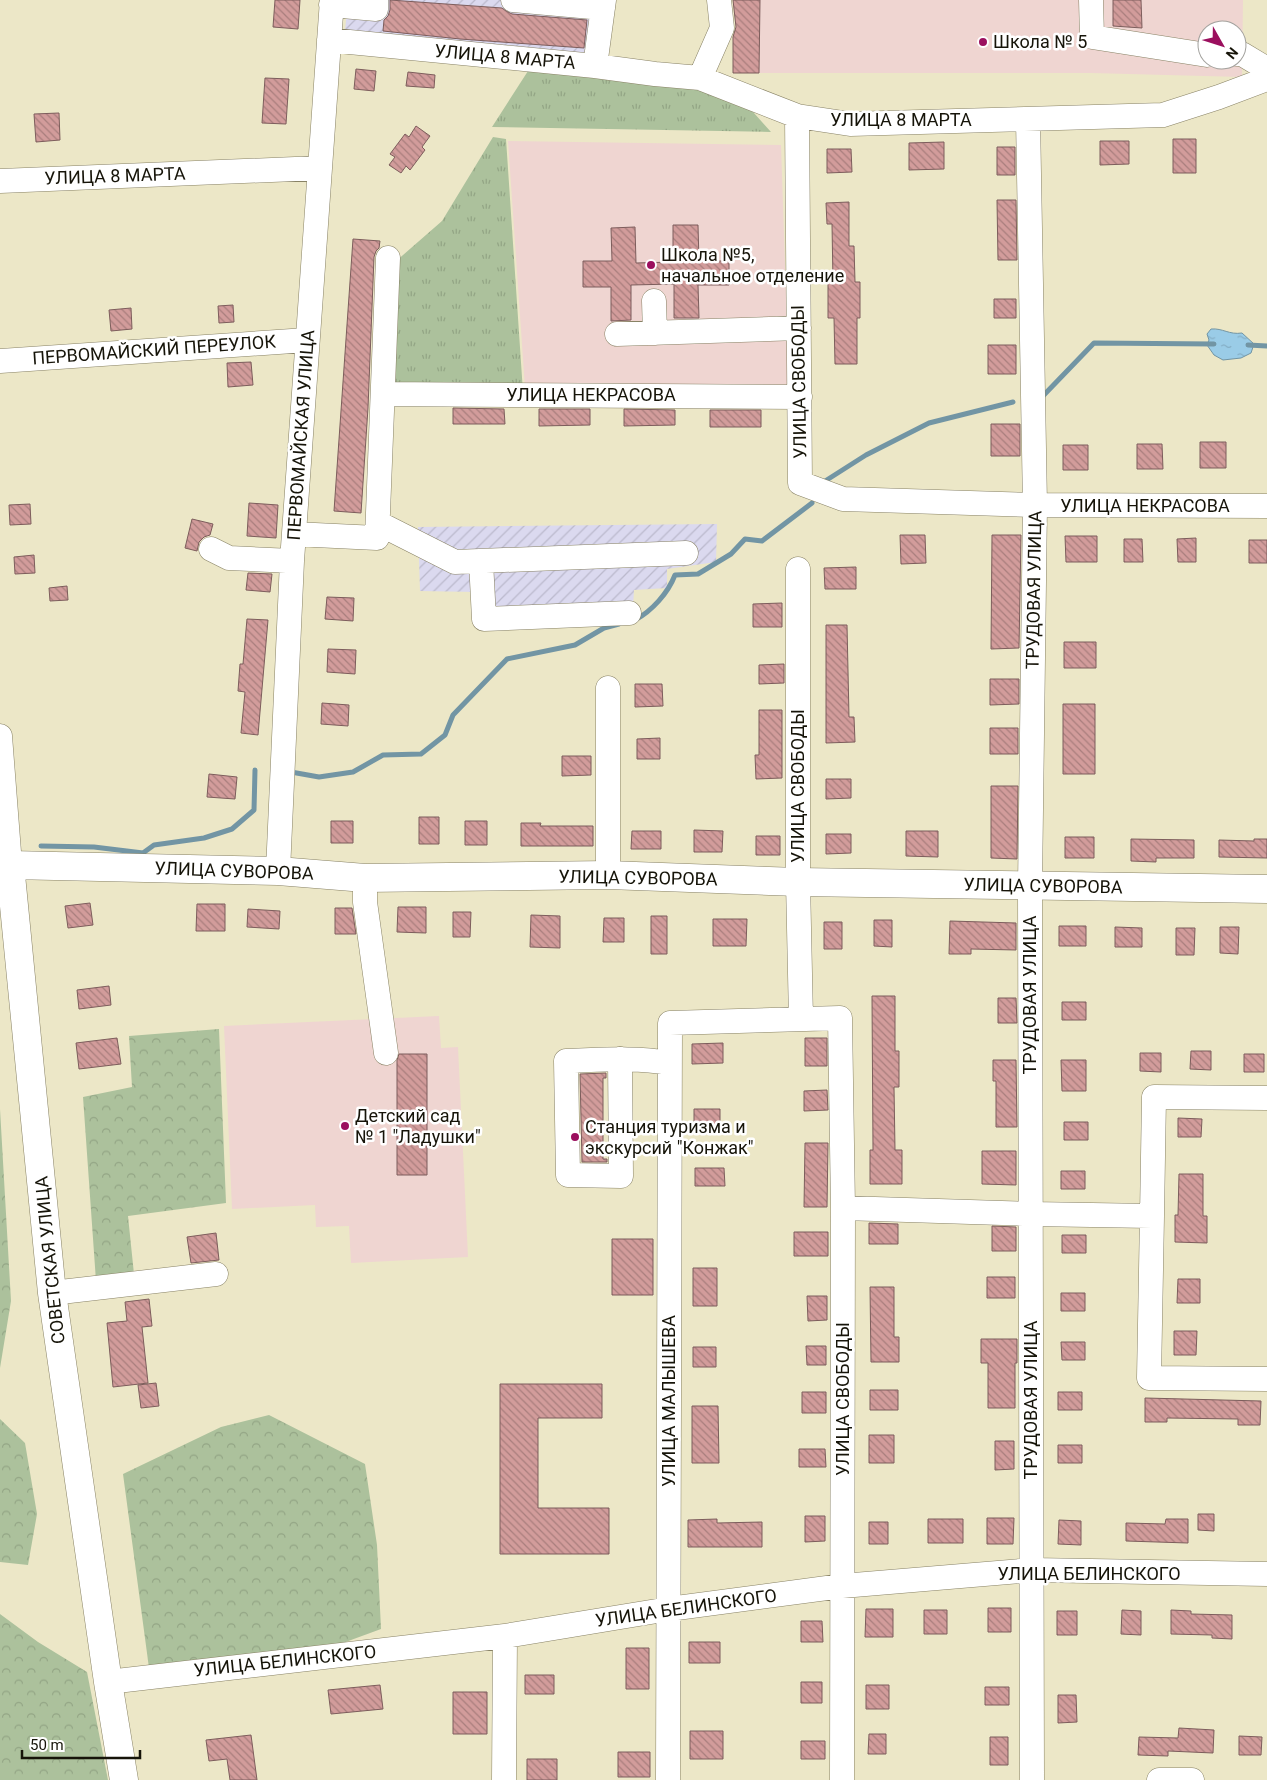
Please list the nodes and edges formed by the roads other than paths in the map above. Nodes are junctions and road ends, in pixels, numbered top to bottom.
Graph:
1 (376, 0) edge
2 (513, 0) edge
3 (719, 0) edge
4 (1091, 0) edge
5 (331, 3) edge
6 (603, 4) edge
7 (329, 40) junction
8 (1197, 53) edge
9 (1247, 57) edge
10 (595, 66) junction
11 (1267, 69) edge
12 (700, 78) junction
13 (1267, 79) edge
14 (797, 116) junction
15 (1028, 119) junction
16 (319, 168) junction
17 (0, 181) edge
18 (388, 258) dead end
19 (654, 301) dead end
20 (799, 328) junction
21 (655, 332) junction
22 (617, 334) dead end
23 (308, 340) junction
24 (0, 361) edge
25 (383, 394) junction
26 (800, 397) junction
27 (843, 499) joint
28 (1035, 506) junction
29 (1267, 506) edge
30 (378, 523) junction
31 (294, 534) junction
32 (211, 549) dead end
33 (686, 553) dead end
34 (292, 561) junction
35 (481, 561) junction
36 (798, 569) dead end
37 (629, 613) dead end
38 (608, 688) dead end
39 (0, 736) edge
40 (5, 865) edge
41 (278, 871) junction
42 (608, 875) junction
43 (365, 878) junction
44 (798, 882) junction
45 (1030, 886) junction
46 (1267, 889) edge
47 (801, 1019) junction
48 (386, 1053) dead end
49 (620, 1059) junction
50 (669, 1063) junction
51 (1267, 1098) edge
52 (843, 1208) junction
53 (1031, 1214) junction
54 (1152, 1216) junction
55 (216, 1274) dead end
56 (52, 1293) junction
57 (1267, 1379) edge
58 (1032, 1570) junction
59 (1267, 1574) edge
60 (842, 1586) junction
61 (669, 1609) junction
62 (505, 1636) junction
63 (108, 1682) junction
64 (124, 1780) edge
65 (504, 1780) edge
66 (668, 1780) edge
67 (842, 1780) edge
68 (1032, 1780) edge
69 (1159, 1780) edge
70 (1192, 1780) edge

1 - 5 street
2 - 6 street
3 - 12 street
4 - 8 street
5 - 7 street, ПЕРВОМАЙСКАЯ УЛИЦА
6 - 10 street
7 - 10 street, УЛИЦА 8 МАРТА
7 - 16 street, ПЕРВОМАЙСКАЯ УЛИЦА
9 - 11 street
10 - 12 street, УЛИЦА 8 МАРТА
12 - 14 street, УЛИЦА 8 МАРТА
13 - 15 street, УЛИЦА 8 МАРТА
14 - 15 street, УЛИЦА 8 МАРТА
14 - 20 street, УЛИЦА СВОБОДЫ
15 - 28 street, ТРУДОВАЯ УЛИЦА
16 - 17 street, УЛИЦА 8 МАРТА
16 - 23 street, ПЕРВОМАЙСКАЯ УЛИЦА
18 - 25 street
19 - 21 street
20 - 21 street
20 - 26 street, УЛИЦА СВОБОДЫ
21 - 22 street
23 - 24 street, ПЕРВОМАЙСКИЙ ПЕРЕУЛОК
23 - 31 street, ПЕРВОМАЙСКАЯ УЛИЦА
25 - 26 street, УЛИЦА НЕКРАСОВА
25 - 30 street
26 - 27 street, УЛИЦА СВОБОДЫ
27 - 28 street, УЛИЦА НЕКРАСОВА
28 - 29 street, УЛИЦА НЕКРАСОВА
28 - 45 street, ТРУДОВАЯ УЛИЦА
30 - 31 street
30 - 35 street
31 - 34 street, ПЕРВОМАЙСКАЯ УЛИЦА
32 - 34 street
33 - 35 street
34 - 41 street, ПЕРВОМАЙСКАЯ УЛИЦА
35 - 37 street
36 - 44 street, УЛИЦА СВОБОДЫ
38 - 42 street
39 - 40 street, СОВЕТСКАЯ УЛИЦА
40 - 41 main road, УЛИЦА СУВОРОВА
40 - 56 main road, СОВЕТСКАЯ УЛИЦА
41 - 43 main road, УЛИЦА СУВОРОВА
42 - 43 main road, УЛИЦА СУВОРОВА
42 - 44 main road, УЛИЦА СУВОРОВА
43 - 48 street
44 - 45 main road, УЛИЦА СУВОРОВА
44 - 47 street, УЛИЦА СВОБОДЫ
45 - 46 main road, УЛИЦА СУВОРОВА
45 - 53 street, ТРУДОВАЯ УЛИЦА
47 - 50 street, УЛИЦА МАЛЫШЕВА
47 - 52 street, УЛИЦА СВОБОДЫ
49 - 49 street
49 - 50 street
50 - 61 street, УЛИЦА МАЛЫШЕВА
51 - 54 street
52 - 53 street
52 - 60 street, УЛИЦА СВОБОДЫ
53 - 54 street
53 - 58 street, ТРУДОВАЯ УЛИЦА
54 - 57 street
55 - 56 street
56 - 63 main road, СОВЕТСКАЯ УЛИЦА
58 - 59 street, УЛИЦА БЕЛИНСКОГО
58 - 60 street, УЛИЦА БЕЛИНСКОГО
58 - 68 street, ТРУДОВАЯ УЛИЦА
60 - 61 street, УЛИЦА БЕЛИНСКОГО
60 - 67 street, УЛИЦА СВОБОДЫ
61 - 62 street, УЛИЦА БЕЛИНСКОГО
61 - 66 street, УЛИЦА МАЛЫШЕВА
62 - 63 street, УЛИЦА БЕЛИНСКОГО
62 - 65 street
63 - 64 main road, СОВЕТСКАЯ УЛИЦА
69 - 70 street

